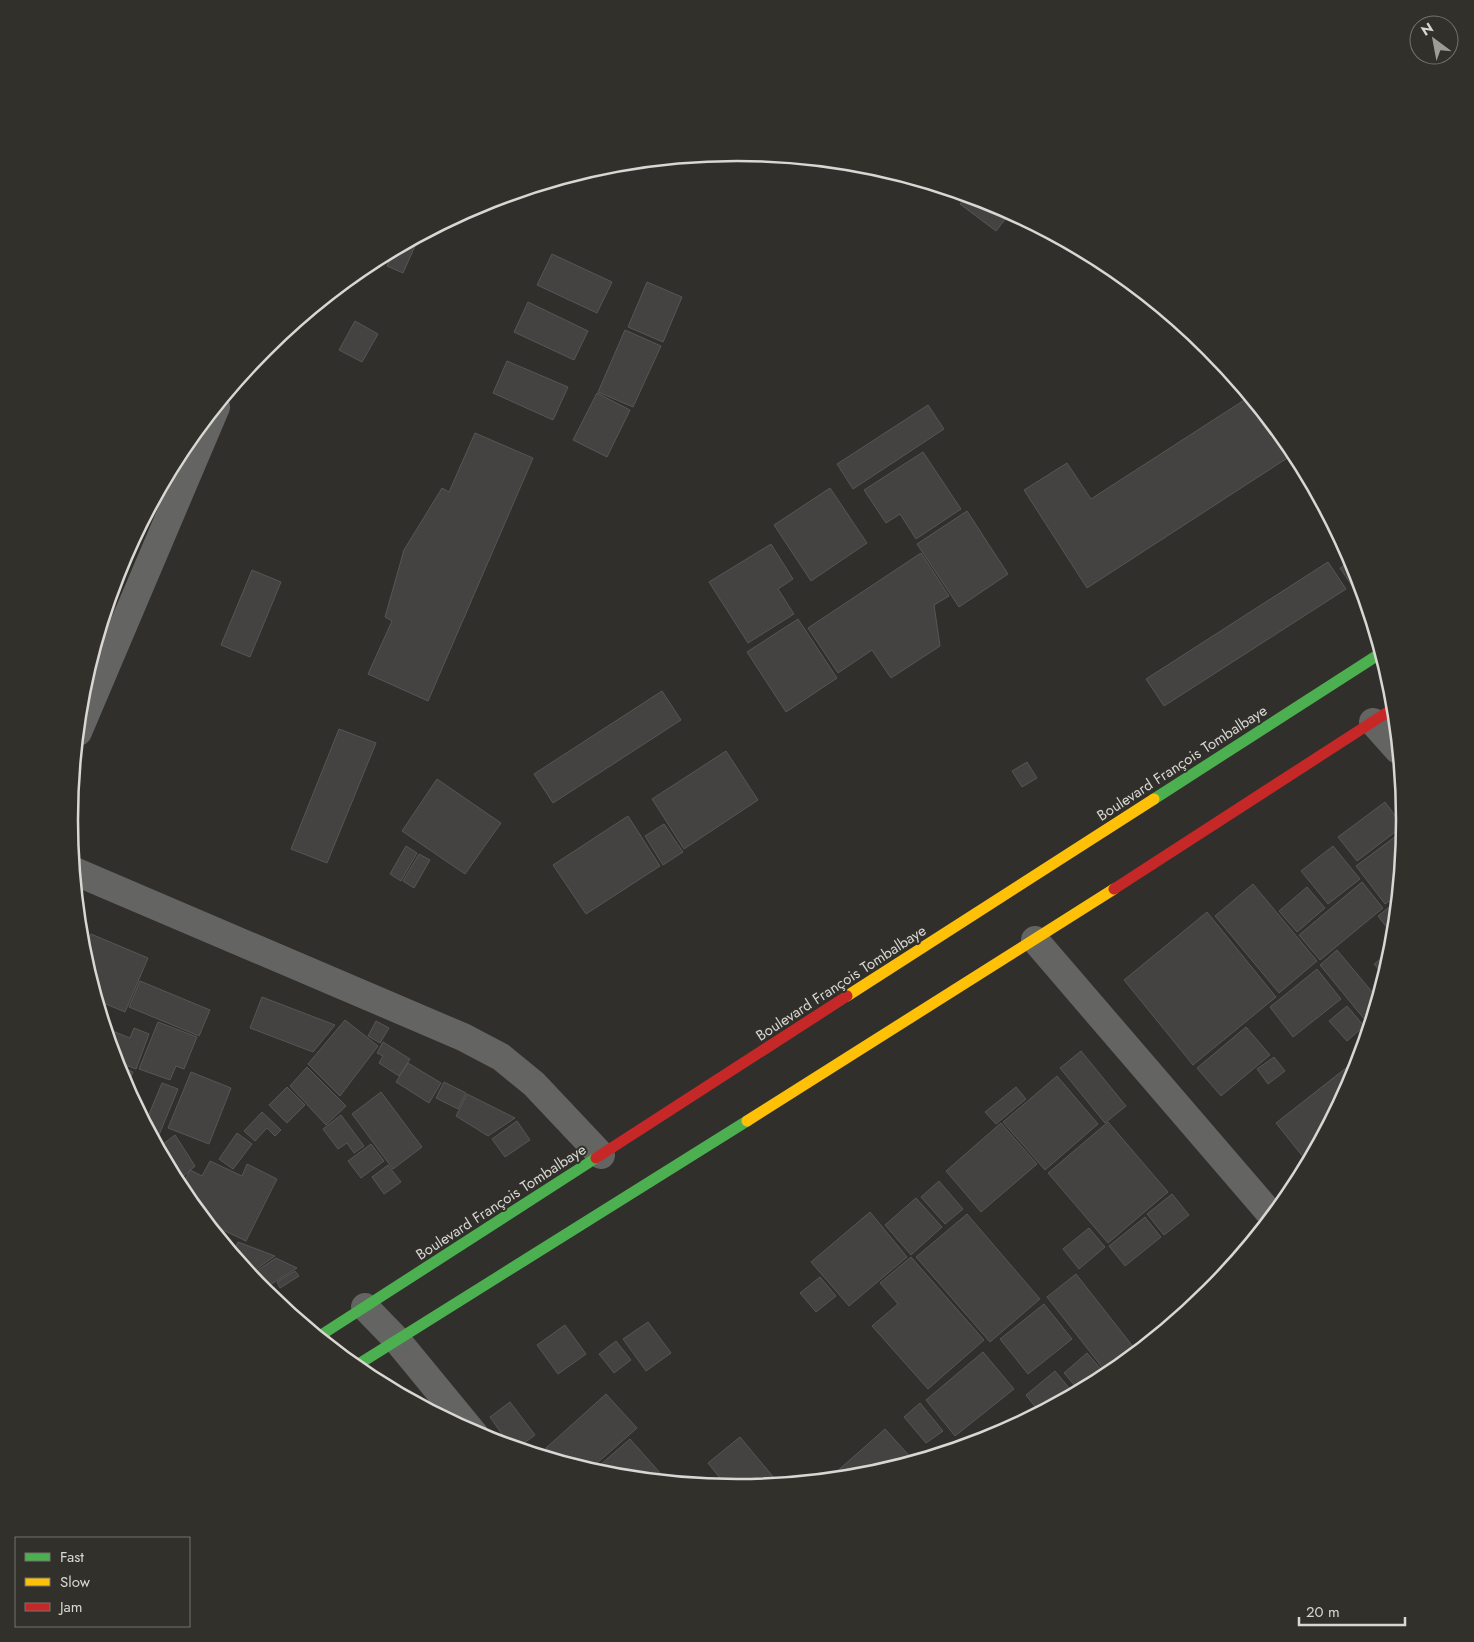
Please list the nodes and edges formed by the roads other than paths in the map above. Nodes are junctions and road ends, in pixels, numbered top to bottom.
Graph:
1 (205, 432) edge
2 (1376, 657) edge
3 (87, 711) edge
4 (1384, 715) edge
5 (1390, 731) edge
6 (80, 874) edge
7 (1035, 940) junction
8 (600, 1155) junction
9 (1268, 1211) edge
10 (365, 1307) junction
11 (323, 1334) edge
12 (396, 1339) junction
13 (361, 1362) edge
14 (463, 1420) edge

1 - 3 street
2 - 8 main road, Boulevard François Tombalbaye
4 - 5 street
4 - 7 main road
6 - 8 street
7 - 9 street
7 - 12 main road
8 - 10 main road, Boulevard François Tombalbaye
10 - 11 main road, Boulevard François Tombalbaye
10 - 12 street
12 - 13 main road
12 - 14 street

